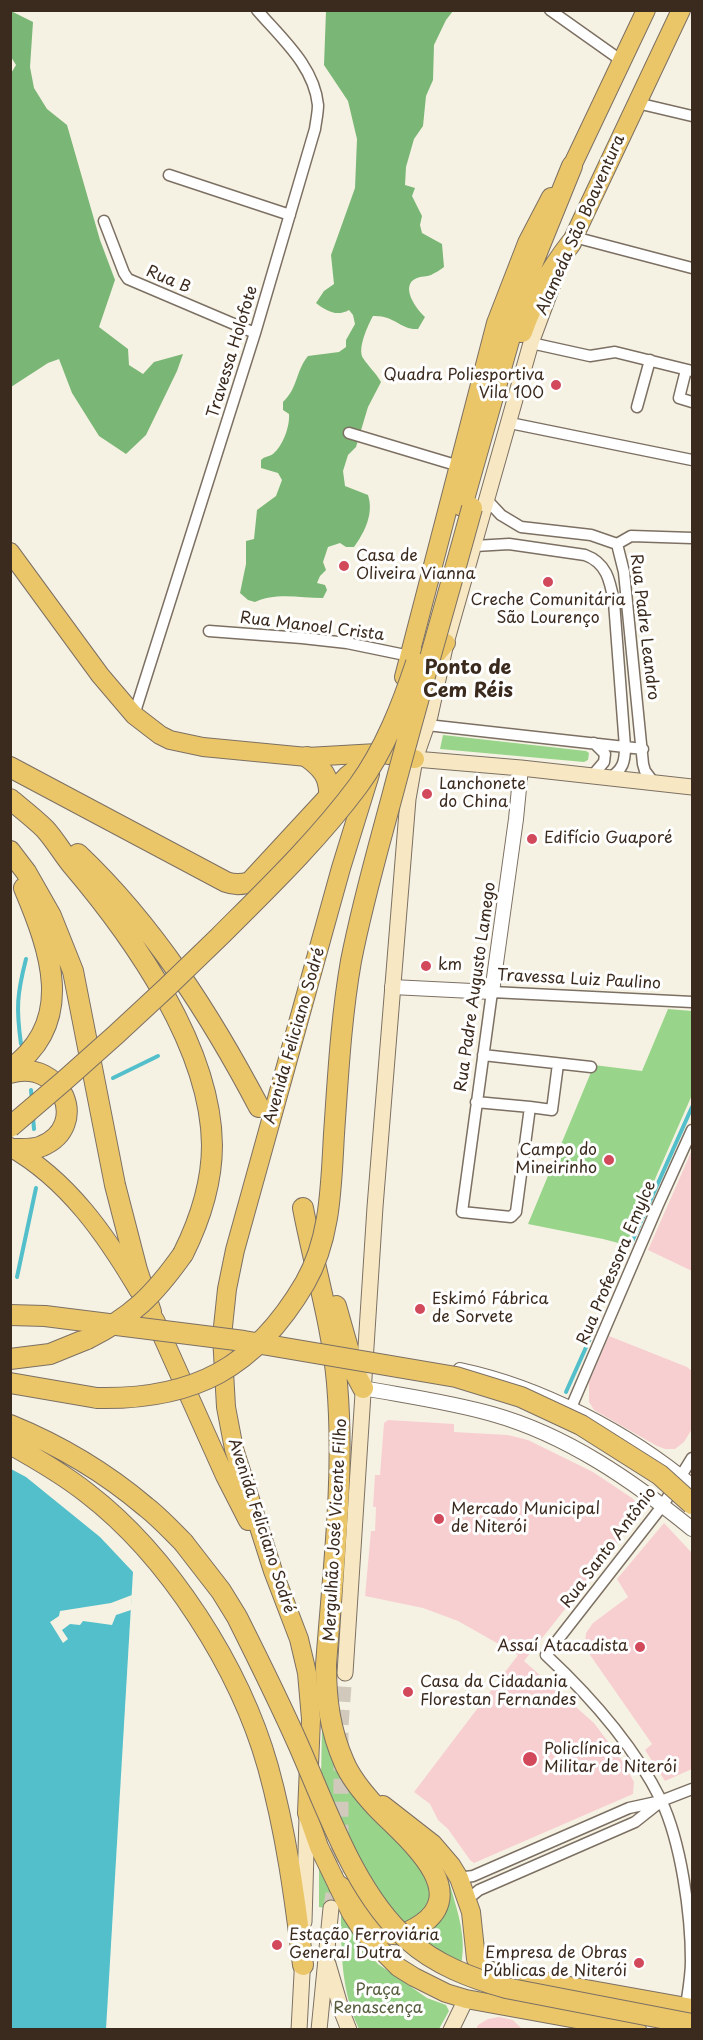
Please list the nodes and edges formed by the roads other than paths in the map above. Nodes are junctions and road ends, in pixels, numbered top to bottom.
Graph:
1 (257, 10) edge
2 (550, 10) edge
3 (646, 10) edge
4 (681, 10) edge
5 (622, 61) junction
6 (637, 103) junction
7 (693, 116) edge
8 (572, 166) junction
9 (170, 175) dead end
10 (290, 215) junction
11 (104, 221) dead end
12 (572, 240) junction
13 (693, 268) edge
14 (255, 333) junction
15 (531, 343) junction
16 (650, 360) junction
17 (689, 370) edge
18 (693, 402) edge
19 (637, 407) dead end
20 (510, 423) junction
21 (349, 433) dead end
22 (693, 460) edge
23 (459, 466) junction
24 (474, 505) junction
25 (693, 538) edge
26 (617, 544) junction
27 (475, 546) junction
28 (10, 552) edge
29 (209, 631) dead end
30 (416, 635) junction
31 (446, 643) junction
32 (410, 656) junction
33 (134, 715) junction
34 (427, 725) junction
35 (594, 743) junction
36 (625, 747) junction
37 (643, 749) junction
38 (377, 753) junction
39 (307, 757) junction
40 (416, 759) junction
41 (10, 767) edge
42 (521, 768) junction
43 (348, 776) junction
44 (592, 776) junction
45 (610, 778) junction
46 (654, 783) junction
47 (693, 787) edge
48 (329, 796) junction
49 (363, 796) junction
50 (10, 799) edge
51 (46, 830) junction
52 (10, 853) edge
53 (392, 987) junction
54 (492, 992) junction
55 (693, 1002) edge
56 (483, 1055) junction
57 (558, 1064) junction
58 (591, 1067) dead end
59 (10, 1071) edge
60 (476, 1102) junction
61 (259, 1107) dead end
62 (530, 1107) junction
63 (10, 1127) edge
64 (693, 1130) edge
65 (12, 1148) edge
66 (151, 1312) junction
67 (10, 1314) edge
68 (365, 1354) junction
69 (10, 1359) edge
70 (10, 1383) edge
71 (363, 1388) junction
72 (570, 1410) junction
73 (10, 1425) edge
74 (10, 1444) edge
75 (693, 1458) edge
76 (680, 1475) junction
77 (693, 1486) edge
78 (693, 1504) edge
79 (663, 1505) junction
80 (693, 1529) edge
81 (273, 1570) junction
82 (345, 1673) tunnel mouth
83 (693, 1789) edge
84 (363, 1790) junction
85 (661, 1801) junction
86 (307, 1813) junction
87 (459, 1878) junction
88 (339, 1886) junction
89 (468, 1899) junction
90 (331, 1908) tunnel mouth
91 (326, 1956) junction
92 (303, 1965) junction
93 (559, 1984) junction
94 (466, 1999) junction
95 (554, 2013) junction
96 (690, 2013) edge
97 (299, 2030) edge
98 (319, 2030) edge
99 (349, 2030) edge
100 (451, 2030) edge
101 (637, 2030) edge

1 - 10 street, Travessa Holofote
2 - 5 street
3 - 5 main road, Alameda São Boaventura
4 - 6 main road, Alameda São Boaventura
5 - 8 main road, Alameda São Boaventura
6 - 7 street
6 - 12 main road, Alameda São Boaventura
8 - 23 main road, Alameda São Boaventura
8 - 24 highway
9 - 10 street
10 - 14 street, Travessa Holofote
11 - 14 street, Rua B
12 - 13 street
12 - 15 main road, Alameda São Boaventura
12 - 24 highway
14 - 33 street, Travessa Holofote
15 - 16 street
15 - 20 main road, Alameda São Boaventura
16 - 17 street
16 - 19 street
17 - 18 street
20 - 22 street
20 - 24 main road, Alameda São Boaventura
21 - 23 street
23 - 30 main road, Alameda São Boaventura
24 - 26 street, Rua Padre Leandro
24 - 27 main road, Alameda São Boaventura
24 - 63 highway, bridge
24 - 70 highway, bridge
25 - 26 street, Rua Padre Leandro
26 - 37 street, Rua Padre Leandro
27 - 31 main road, Alameda São Boaventura
27 - 36 street, Rua Padre Leandro
28 - 33 main road
29 - 32 street, Rua Manoel Crista
30 - 31 main road
30 - 32 main road, Alameda São Boaventura
31 - 34 main road, Alameda São Boaventura
32 - 38 main road, Alameda São Boaventura
33 - 39 main road
34 - 35 street
34 - 40 main road, Alameda São Boaventura
35 - 36 street
35 - 44 street
36 - 37 street
36 - 45 street, Rua Padre Leandro
37 - 46 street, Rua Padre Leandro
38 - 39 main road
38 - 40 main road
38 - 43 highway
38 - 49 main road, Avenida Feliciano Sodré
39 - 43 main road
39 - 48 highway
40 - 42 main road
40 - 53 main road
41 - 48 highway
42 - 44 main road
42 - 54 street, Rua Padre Augusto Lamego
43 - 48 highway
43 - 49 main road
44 - 45 main road
45 - 46 main road
46 - 47 main road
49 - 81 main road, Avenida Feliciano Sodré
50 - 51 highway
51 - 61 highway
51 - 69 highway, bridge
52 - 59 highway
52 - 66 highway
53 - 54 street, Travessa Luiz Paulino
53 - 68 main road
54 - 55 street, Travessa Luiz Paulino
54 - 56 street, Rua Padre Augusto Lamego
56 - 57 street
56 - 60 street, Rua Padre Augusto Lamego
57 - 58 street
57 - 62 street
59 - 65 highway
60 - 62 street
60 - 62 street, Rua Padre Augusto Lamego
64 - 72 street, Rua Professora Emylce
65 - 66 main road
66 - 81 main road
67 - 78 highway, bridge
68 - 71 main road
68 - 72 street
71 - 79 street
71 - 82 main road, Mergulhão José Vicente Filho
71 - 84 highway
72 - 76 street
73 - 96 highway, bridge
74 - 92 highway
75 - 76 street, Rua Santo Antônio
76 - 77 street
76 - 79 street, Rua Santo Antônio
79 - 80 street
79 - 85 street, Rua Santo Antônio
81 - 86 main road, Avenida Feliciano Sodré
83 - 85 street
84 - 87 main road
84 - 88 highway
85 - 87 street
85 - 89 street
85 - 96 street
86 - 88 main road
86 - 92 main road, Avenida Feliciano Sodré
87 - 89 main road
88 - 94 main road
89 - 93 main road
90 - 91 main road
91 - 98 main road
91 - 99 main road
92 - 97 main road, Avenida Feliciano Sodré
93 - 95 main road
93 - 96 main road
94 - 95 main road
94 - 100 main road
95 - 101 main road

